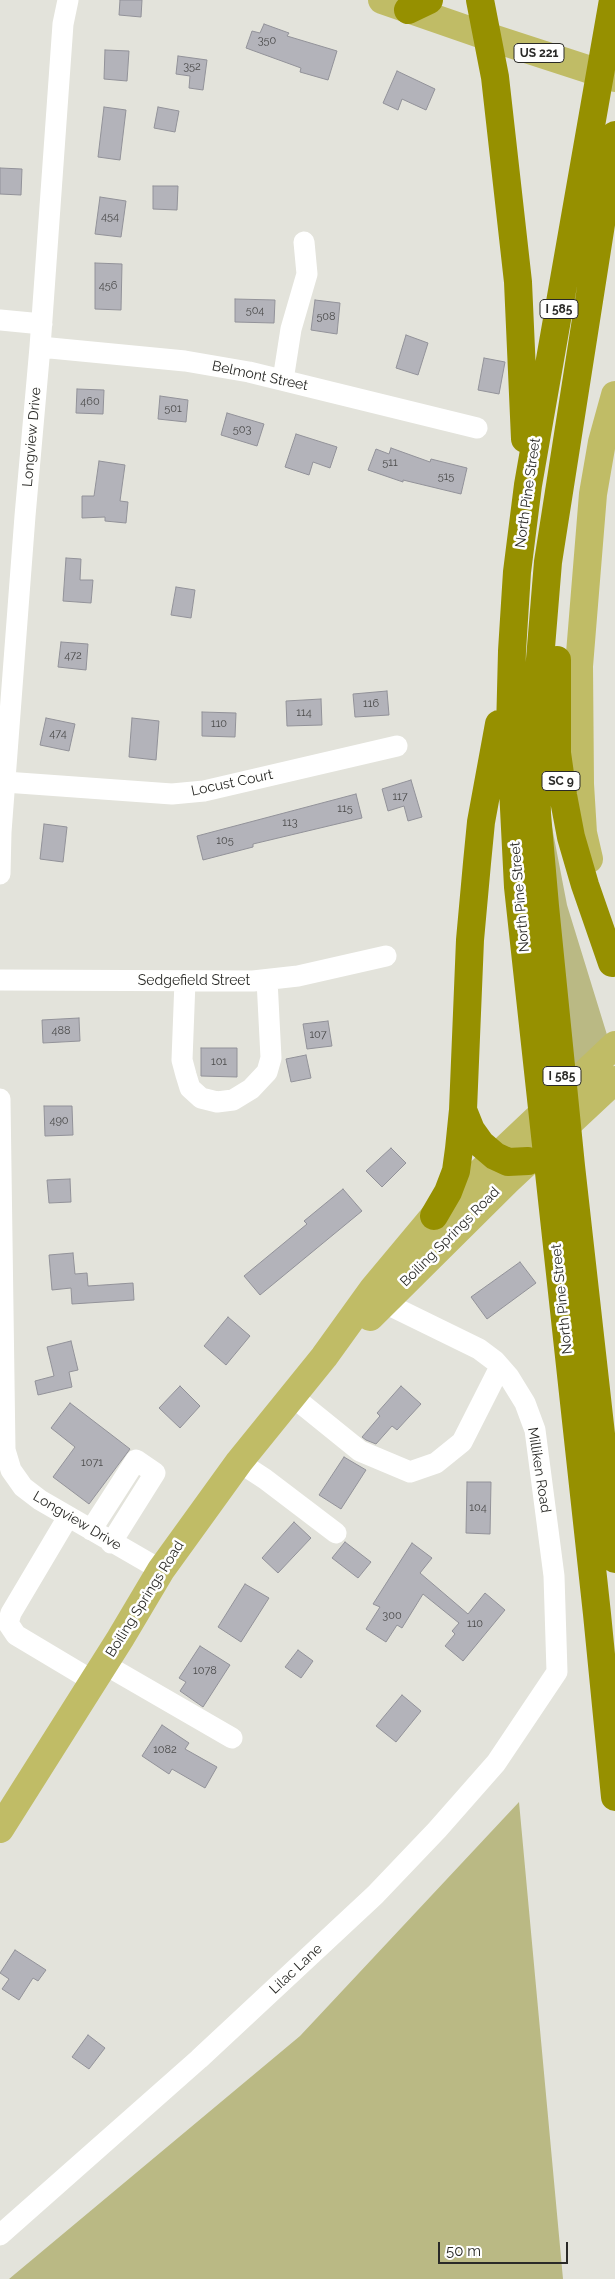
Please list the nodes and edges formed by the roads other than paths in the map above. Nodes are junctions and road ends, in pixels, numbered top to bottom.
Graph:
1 (68, 0) edge
2 (382, 0) edge
3 (480, 0) edge
4 (418, 5) edge
5 (612, 9) edge
6 (486, 36) junction
7 (615, 78) edge
8 (606, 136) edge
9 (304, 242) dead end
10 (0, 320) edge
11 (42, 324) junction
12 (40, 347) junction
13 (283, 380) junction
14 (615, 394) edge
15 (476, 428) dead end
16 (528, 486) junction
17 (547, 592) junction
18 (512, 651) junction
19 (397, 746) dead end
20 (5, 782) junction
21 (0, 874) edge
22 (386, 956) dead end
23 (614, 968) edge
24 (0, 980) edge
25 (267, 980) junction
26 (185, 981) junction
27 (615, 1045) edge
28 (603, 1079) edge
29 (0, 1099) edge
30 (463, 1110) junction
31 (564, 1110) junction
32 (495, 1156) junction
33 (530, 1159) junction
34 (434, 1216) junction
35 (379, 1296) junction
36 (500, 1367) junction
37 (292, 1396) junction
38 (239, 1462) junction
39 (68, 1517) junction
40 (91, 1530) junction
41 (336, 1533) dead end
42 (112, 1542) junction
43 (615, 1560) edge
44 (160, 1570) junction
45 (557, 1672) joint
46 (98, 1673) junction
47 (232, 1738) dead end
48 (615, 1797) edge
49 (0, 1829) edge
50 (0, 2235) edge

1 - 11 street, Longview Drive
2 - 4 main road, US 221
3 - 6 highway
4 - 6 main road, US 221
5 - 8 highway, North Pine Street / I 585
6 - 7 main road, US 221
6 - 16 highway
8 - 16 highway, North Pine Street / I 585
8 - 17 highway, North Pine Street / I 585
9 - 13 street
10 - 11 street
11 - 12 street, Longview Drive
12 - 13 street, Belmont Street
12 - 20 street, Longview Drive
13 - 15 street, Belmont Street
14 - 23 main road
16 - 18 highway, North Pine Street / I 585
17 - 23 highway, SC 9
17 - 43 highway, North Pine Street / I 585
18 - 30 highway
18 - 48 highway, North Pine Street / I 585
19 - 20 street, Locust Court
20 - 21 street, Longview Drive
22 - 25 street, Sedgefield Street
24 - 26 street, Sedgefield Street
25 - 26 street, Sedgefield Street
25 - 26 street
27 - 28 main road
28 - 31 main road
29 - 39 street, Longview Drive
30 - 32 highway
30 - 34 highway
31 - 32 main road, Boiling Springs Road
31 - 33 main road, Boiling Springs Road
32 - 33 highway
32 - 34 main road, Boiling Springs Road
33 - 35 main road, Boiling Springs Road
34 - 35 main road, Boiling Springs Road
35 - 36 street, Milliken Road
35 - 37 main road, Boiling Springs Road
36 - 37 street
36 - 45 street, Milliken Road
37 - 38 main road, Boiling Springs Road
38 - 41 street
38 - 44 main road, Boiling Springs Road
39 - 40 street, Longview Drive
39 - 46 street
40 - 42 street, Longview Drive
40 - 42 street
42 - 44 street, Longview Drive
44 - 46 main road, Boiling Springs Road
45 - 50 street, Lilac Lane
46 - 47 street
46 - 49 main road, Boiling Springs Road

